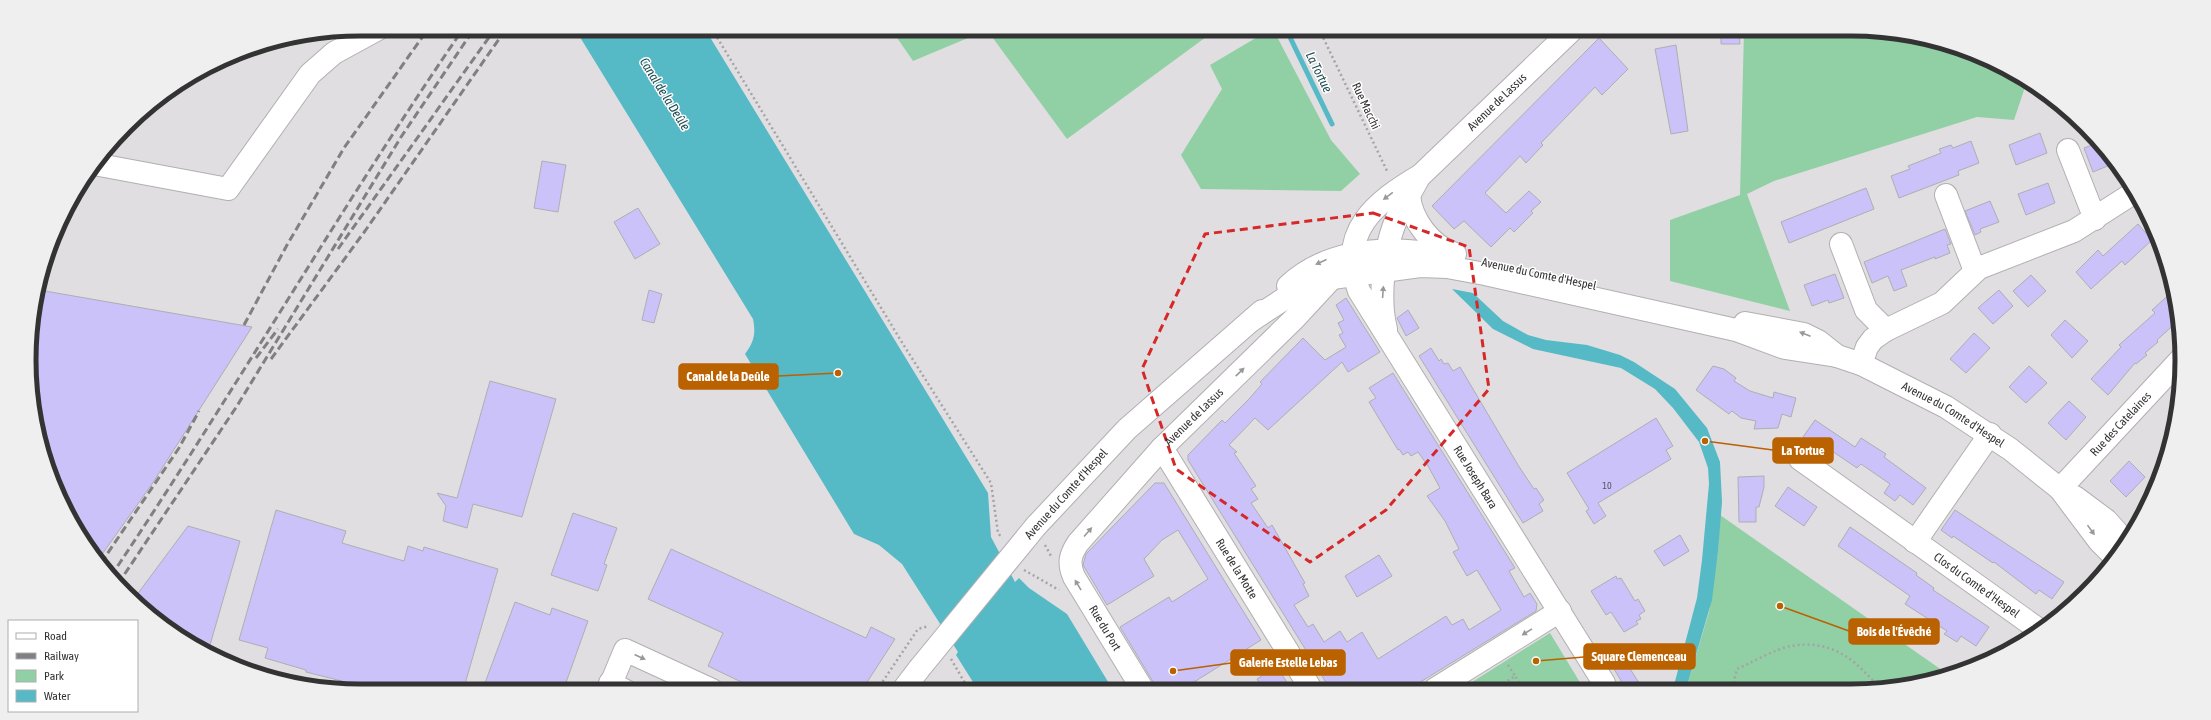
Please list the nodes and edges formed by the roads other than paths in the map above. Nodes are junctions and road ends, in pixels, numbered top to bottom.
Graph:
1 (365, 36) edge
2 (1566, 36) edge
3 (2068, 150) dead end
4 (101, 165) edge
5 (1402, 193) junction
6 (1946, 195) dead end
7 (2130, 195) edge
8 (2095, 219) junction
9 (1841, 244) dead end
10 (1386, 260) junction
11 (1473, 260) junction
12 (1353, 264) junction
13 (1975, 271) junction
14 (1332, 278) junction
15 (1252, 320) junction
16 (1886, 330) junction
17 (1391, 344) junction
18 (1837, 356) junction
19 (1861, 364) junction
20 (2175, 366) edge
21 (1990, 434) junction
22 (1162, 448) junction
23 (1800, 459) dead end
24 (2060, 489) junction
25 (2122, 537) edge
26 (1915, 542) junction
27 (2111, 553) edge
28 (1069, 564) joint
29 (1560, 611) junction
30 (2035, 627) edge
31 (615, 684) edge
32 (699, 684) edge
33 (908, 684) edge
34 (1138, 684) edge
35 (1308, 684) edge
36 (1443, 684) edge
37 (1604, 684) edge

1 - 4 street
2 - 5 street, Avenue de Lassus
3 - 8 street
5 - 10 street, Avenue de Lassus
5 - 11 street
5 -> 12 street, Avenue de Lassus
6 - 13 street
7 - 8 street
8 - 13 street
9 - 16 street
10 - 11 street, Avenue du Comte d'Hespel
10 - 12 street, Avenue du Comte d'Hespel
17 -> 10 street, Rue Joseph Bara
10 - 18 street, Avenue du Comte d'Hespel
18 -> 11 street, Avenue du Comte d'Hespel
12 - 14 street, Avenue du Comte d'Hespel
12 -> 15 street, Avenue du Comte d'Hespel
12 - 17 street, Rue Joseph Bara
13 - 16 street
14 - 15 street, Avenue du Comte d'Hespel
22 -> 14 street, Avenue de Lassus
15 - 33 street, Avenue du Comte d'Hespel, bridge
16 - 19 street
17 - 29 street, Rue Joseph Bara
18 - 19 street, Avenue du Comte d'Hespel
19 - 21 street, Avenue du Comte d'Hespel
20 - 24 street, Rue des Catelaines
21 - 24 street, Avenue du Comte d'Hespel
21 - 26 street
28 -> 22 street, Avenue de Lassus
22 - 35 street, Rue de la Motte
23 - 26 street, Clos du Comte d'Hespel
24 - 25 street, Avenue du Comte d'Hespel
24 -> 27 street, Avenue du Comte d'Hespel
26 - 30 street, Clos du Comte d'Hespel
34 -> 28 street, Rue du Port
29 -> 36 street
29 - 37 street, Rue Joseph Bara
31 -> 32 street

